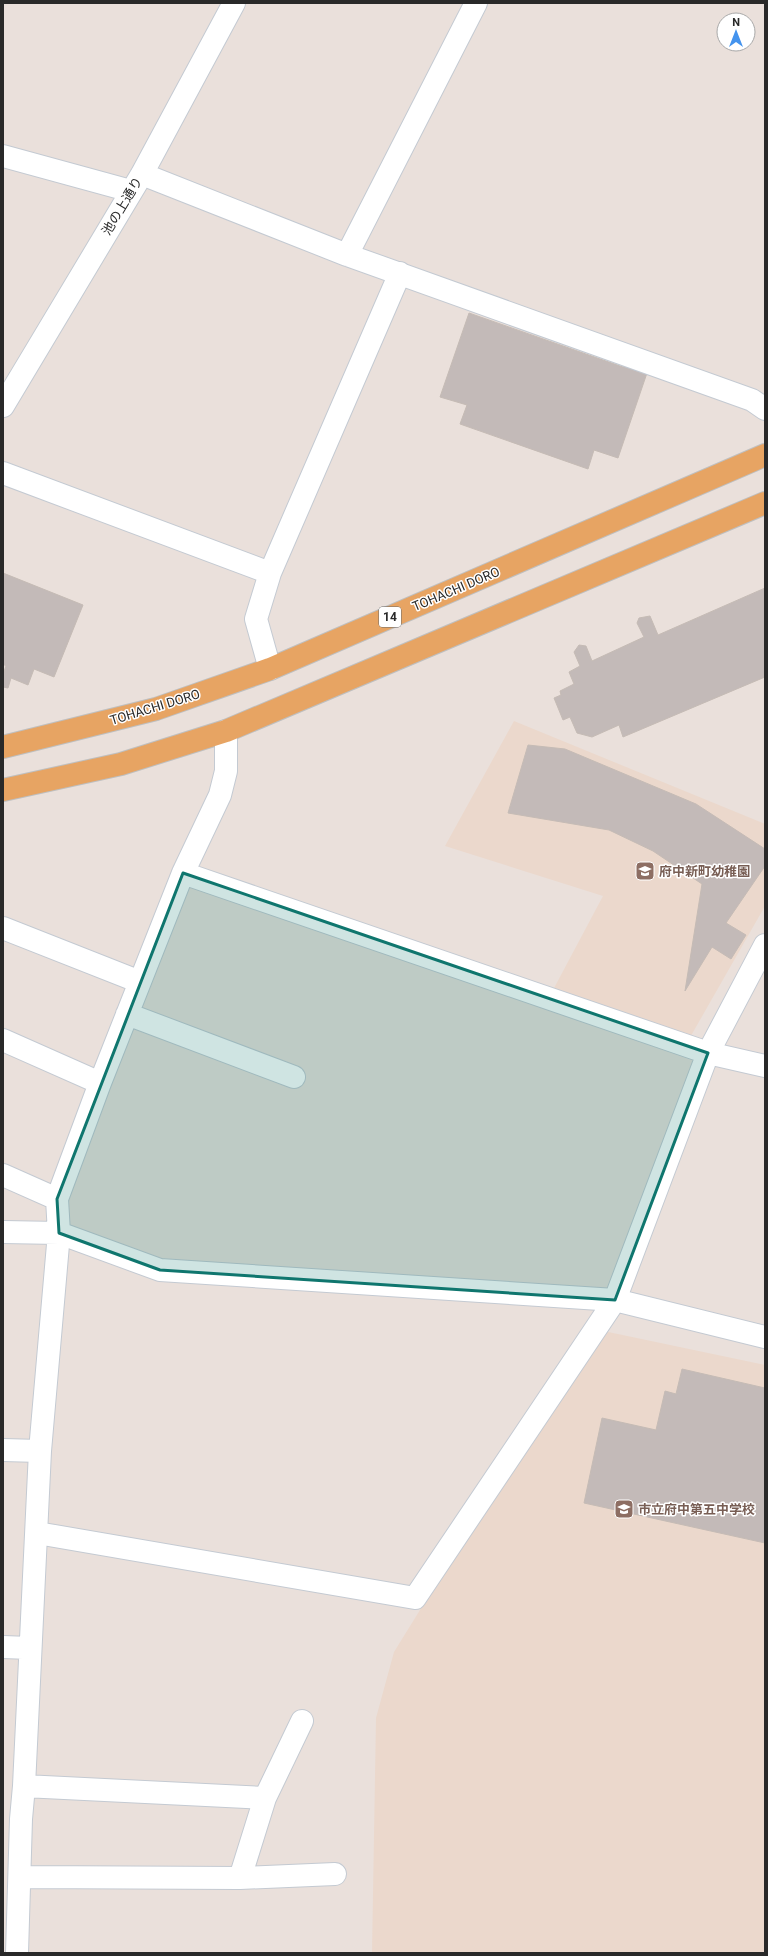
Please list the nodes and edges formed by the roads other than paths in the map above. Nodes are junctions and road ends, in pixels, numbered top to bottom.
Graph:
1 (234, 3) edge
2 (476, 3) edge
3 (3, 156) edge
4 (136, 182) junction
5 (347, 255) junction
6 (400, 273) junction
7 (3, 406) edge
8 (765, 409) edge
9 (765, 455) edge
10 (3, 473) edge
11 (765, 504) edge
12 (270, 573) junction
13 (270, 669) junction
14 (226, 731) junction
15 (3, 747) edge
16 (3, 790) edge
17 (183, 872) junction
18 (3, 928) edge
19 (765, 945) edge
20 (140, 982) junction
21 (127, 1014) junction
22 (3, 1040) edge
23 (708, 1053) junction
24 (765, 1066) edge
25 (294, 1077) dead end
26 (100, 1083) junction
27 (3, 1175) edge
28 (57, 1199) junction
29 (3, 1232) edge
30 (59, 1234) junction
31 (615, 1300) junction
32 (765, 1337) edge
33 (3, 1450) edge
34 (40, 1451) junction
35 (37, 1533) junction
36 (3, 1647) edge
37 (30, 1648) junction
38 (302, 1721) dead end
39 (24, 1786) junction
40 (265, 1798) junction
41 (12, 1819) edge
42 (335, 1874) dead end
43 (20, 1877) junction
44 (240, 1878) junction
45 (17, 1953) edge

1 - 4 street, 池の上通り
2 - 5 street
3 - 4 street
4 - 5 street
4 - 7 street, 池の上通り
5 - 6 street
6 - 8 street
6 - 12 street
9 - 13 main road, TOHACHI DORO / 14
10 - 12 street
11 - 14 main road
12 - 13 street
13 - 15 main road, TOHACHI DORO / 14
14 - 16 main road
14 - 17 street
17 - 20 street
17 - 23 street
18 - 20 street
19 - 23 street
20 - 21 street
21 - 25 street
21 - 26 street
22 - 26 street
23 - 24 street
23 - 31 street
26 - 28 street
27 - 28 street
28 - 30 street
29 - 30 street
30 - 31 street
30 - 34 street
31 - 32 street
31 - 35 street
33 - 34 street
34 - 35 street
35 - 37 street
36 - 37 street
37 - 39 street
38 - 40 street
39 - 40 street
39 - 41 street
40 - 44 street
41 - 43 street
42 - 44 street
43 - 44 street
43 - 45 street

